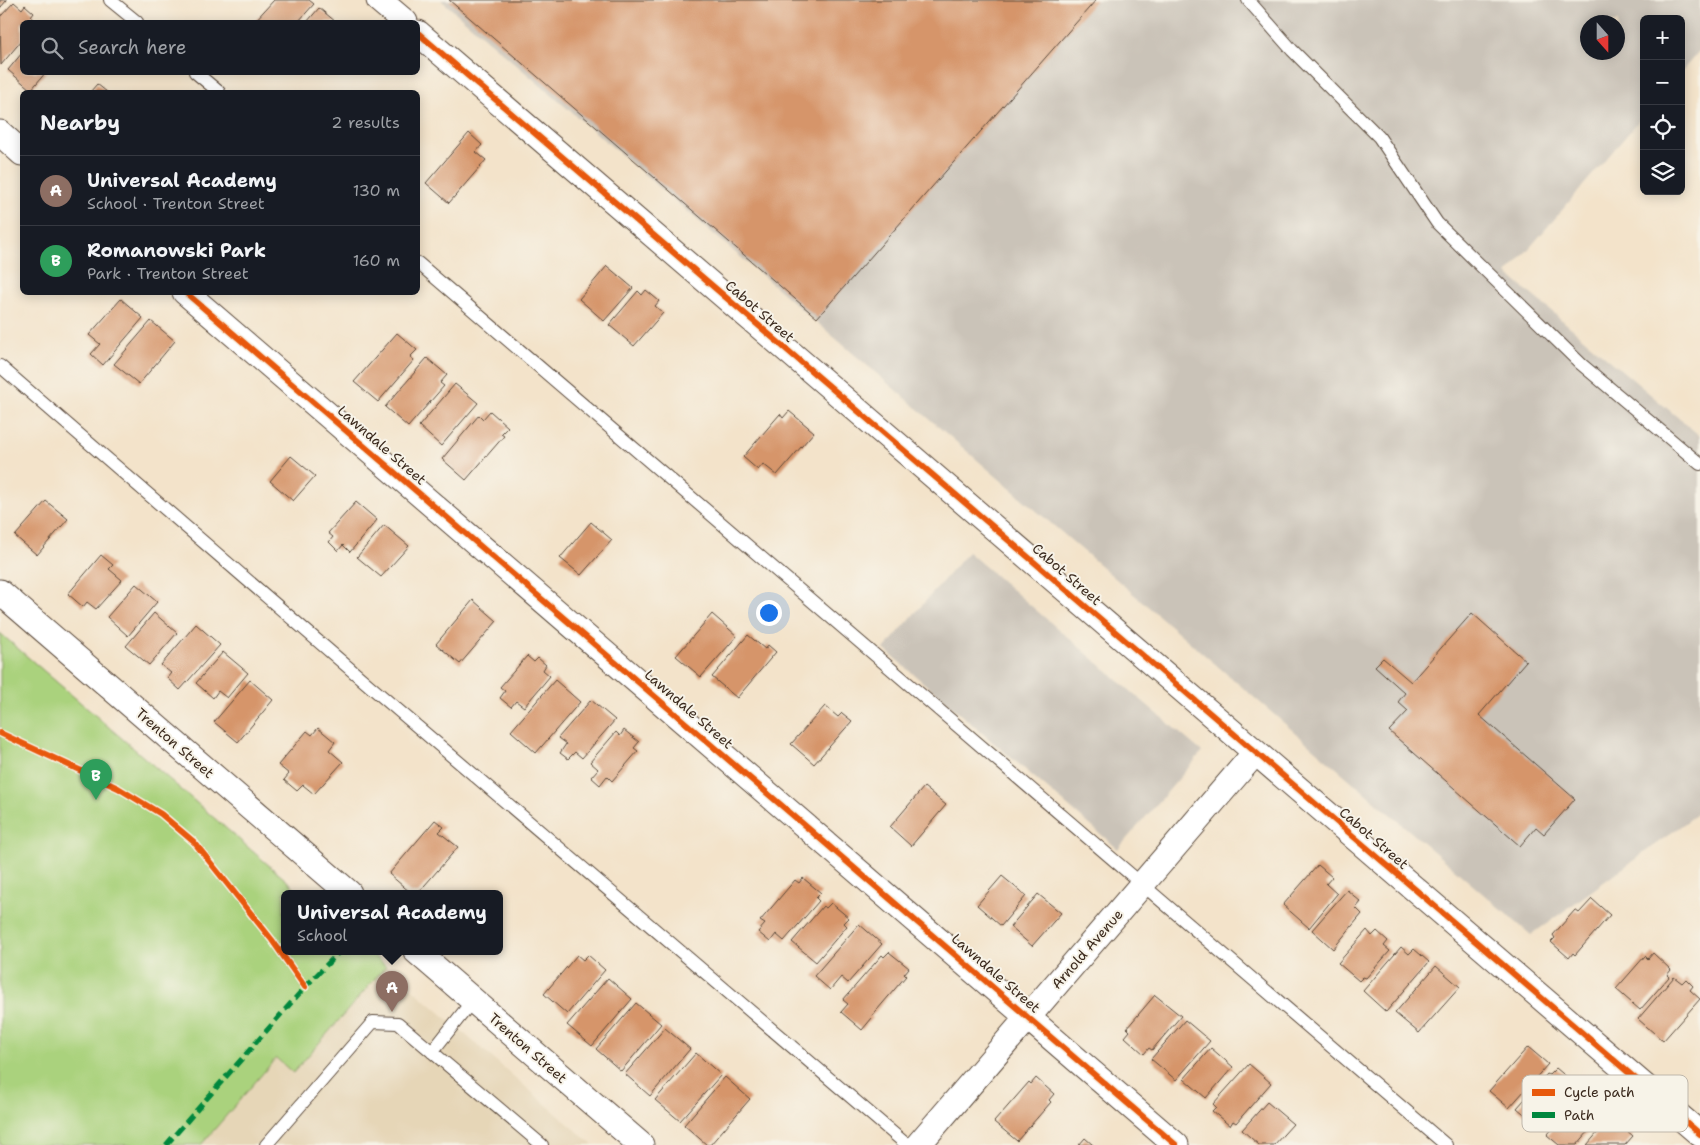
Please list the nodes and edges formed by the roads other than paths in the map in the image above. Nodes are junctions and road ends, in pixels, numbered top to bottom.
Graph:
1 (110, 0) edge
2 (379, 0) edge
3 (1248, 0) edge
4 (135, 20) edge
5 (403, 20) edge
6 (420, 35) edge
7 (199, 75) edge
8 (217, 90) edge
9 (0, 134) edge
10 (20, 151) edge
11 (420, 265) edge
12 (188, 295) edge
13 (0, 366) edge
14 (1700, 464) edge
15 (0, 592) edge
16 (1256, 753) junction
17 (1143, 883) junction
18 (346, 890) edge
19 (421, 955) edge
20 (473, 1000) junction
21 (1028, 1017) junction
22 (432, 1052) junction
23 (1631, 1075) edge
24 (1688, 1124) edge
25 (1700, 1134) edge
26 (266, 1145) edge
27 (542, 1145) edge
28 (641, 1145) edge
29 (907, 1145) edge
30 (918, 1145) edge
31 (1176, 1145) edge
32 (1446, 1145) edge

1 - 4 lane
2 - 5 street
3 - 14 lane
6 - 16 street, Cabot Street
7 - 8 lane
9 - 10 street
11 - 17 lane
12 - 21 street, Lawndale Street
13 - 29 lane
15 - 18 street, Trenton Street
16 - 17 street, Arnold Avenue
16 - 23 street, Cabot Street
17 - 21 street, Arnold Avenue
17 - 32 lane
19 - 20 street, Trenton Street
20 - 22 lane
20 - 28 street, Trenton Street
21 - 30 street, Arnold Avenue
21 - 31 street, Lawndale Street
22 - 26 lane
22 - 27 lane
24 - 25 street, Cabot Street

